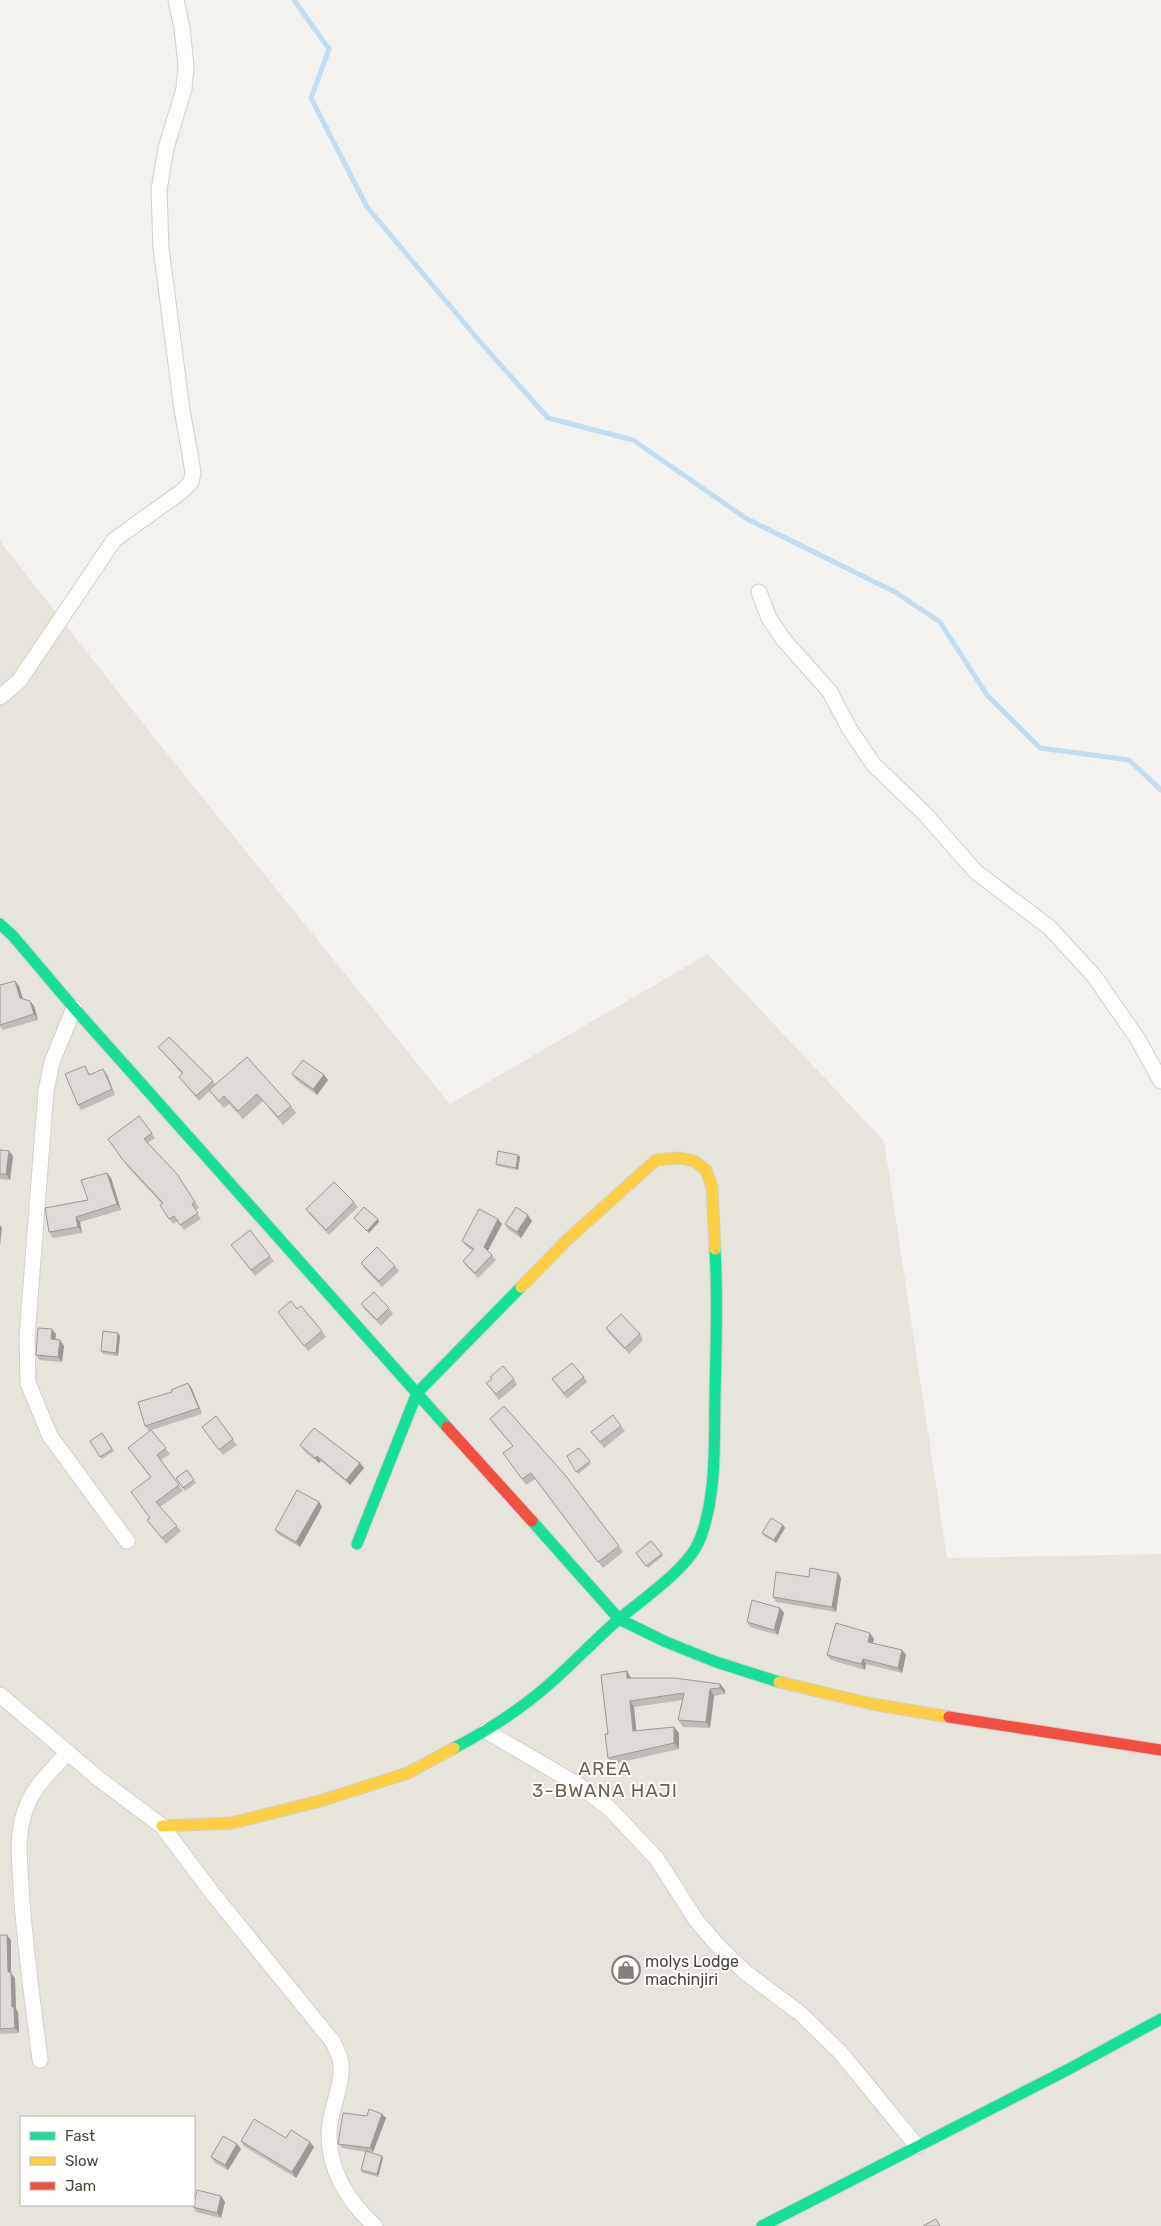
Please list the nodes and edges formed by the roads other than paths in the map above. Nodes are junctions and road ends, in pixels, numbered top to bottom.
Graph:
1 (176, 0) edge
2 (759, 592) dead end
3 (0, 697) edge
4 (0, 924) edge
5 (74, 1008) junction
6 (1161, 1081) edge
7 (417, 1393) junction
8 (127, 1541) dead end
9 (357, 1544) dead end
10 (619, 1619) junction
11 (0, 1695) edge
12 (486, 1731) junction
13 (1161, 1750) edge
14 (68, 1752) junction
15 (162, 1826) junction
16 (1161, 2019) edge
17 (40, 2060) dead end
18 (917, 2146) junction
19 (785, 2221) edge
20 (375, 2226) edge
21 (762, 2226) edge

1 - 3 street
2 - 6 street
4 - 5 street
5 - 7 street
5 - 8 street
7 - 9 street
7 - 10 street
7 - 10 street
10 - 12 street
10 - 13 street
11 - 14 street
12 - 15 street
12 - 18 street
14 - 15 street
14 - 17 street
15 - 20 street
16 - 18 street
18 - 19 street
19 - 21 street

